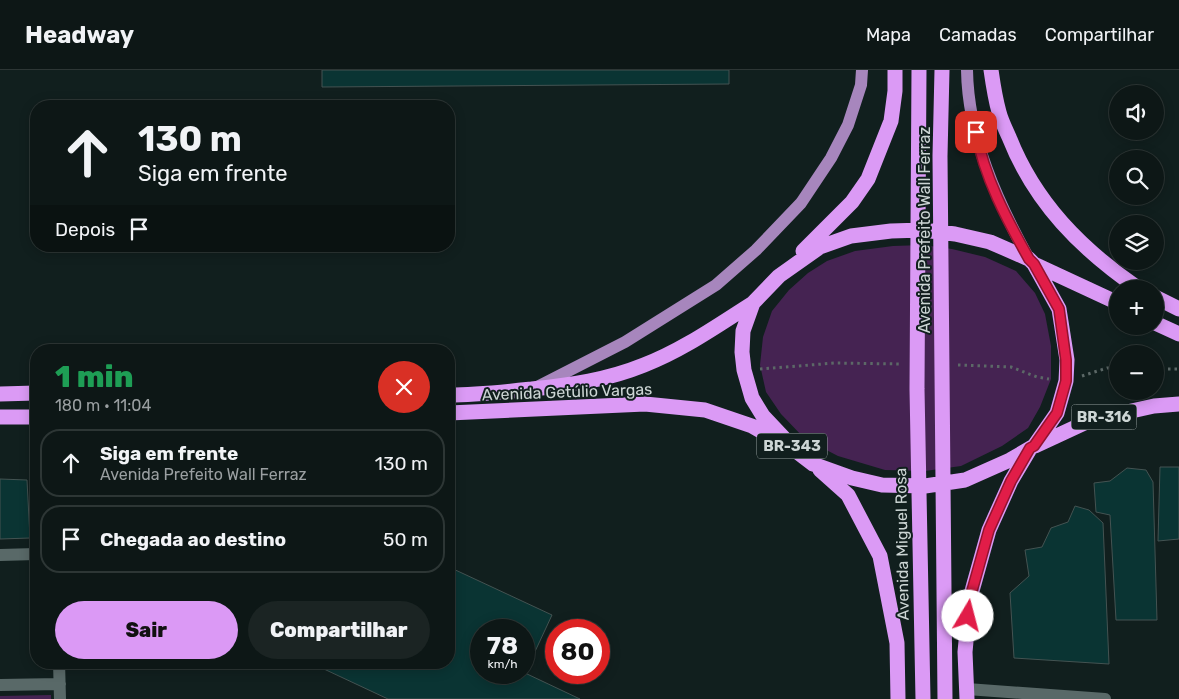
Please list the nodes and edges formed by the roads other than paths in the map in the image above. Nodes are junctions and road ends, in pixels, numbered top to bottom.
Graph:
1 (862, 70) edge
2 (895, 70) edge
3 (919, 70) edge
4 (942, 70) edge
5 (967, 70) edge
6 (991, 70) edge
7 (1032, 262) junction
8 (778, 276) junction
9 (1126, 280) edge
10 (1109, 299) edge
11 (1164, 302) edge
12 (753, 303) junction
13 (1179, 309) edge
14 (1164, 327) edge
15 (1179, 334) edge
16 (916, 388) joint
17 (532, 389) junction
18 (30, 393) edge
19 (0, 394) edge
20 (455, 395) edge
21 (1179, 404) edge
22 (455, 413) edge
23 (0, 417) edge
24 (30, 417) edge
25 (1032, 447) junction
26 (796, 451) junction
27 (814, 464) junction
28 (30, 554) edge
29 (0, 555) edge
30 (59, 669) edge
31 (60, 684) junction
32 (0, 685) edge
33 (967, 694) edge
34 (60, 699) edge
35 (898, 699) edge
36 (923, 699) edge
37 (945, 699) edge
38 (1105, 699) edge

1 - 17 main road
2 - 8 highway, BR-343
3 - 16 highway, Avenida Prefeito Wall Ferraz
4 - 37 highway, Avenida Prefeito Wall Ferraz
5 - 7 main road, BR-343
6 - 9 highway
7 - 8 highway, BR-343
7 - 10 highway
7 - 25 highway, BR-343
8 - 12 highway, BR-343
11 - 13 highway
12 - 17 highway, Avenida Getúlio Vargas / BR-343
12 - 26 highway, BR-343
14 - 15 highway
16 - 36 highway, Avenida Miguel Rosa
17 - 20 highway, Avenida Getúlio Vargas / BR-343
18 - 19 highway
21 - 25 highway, BR-316
22 - 26 highway, Avenida Getúlio Vargas / BR-343
23 - 24 highway
25 - 27 highway, BR-343
25 - 33 highway
26 - 27 highway, BR-343
27 - 35 highway
28 - 29 street
30 - 31 street
31 - 32 street
31 - 34 street
33 - 38 street

